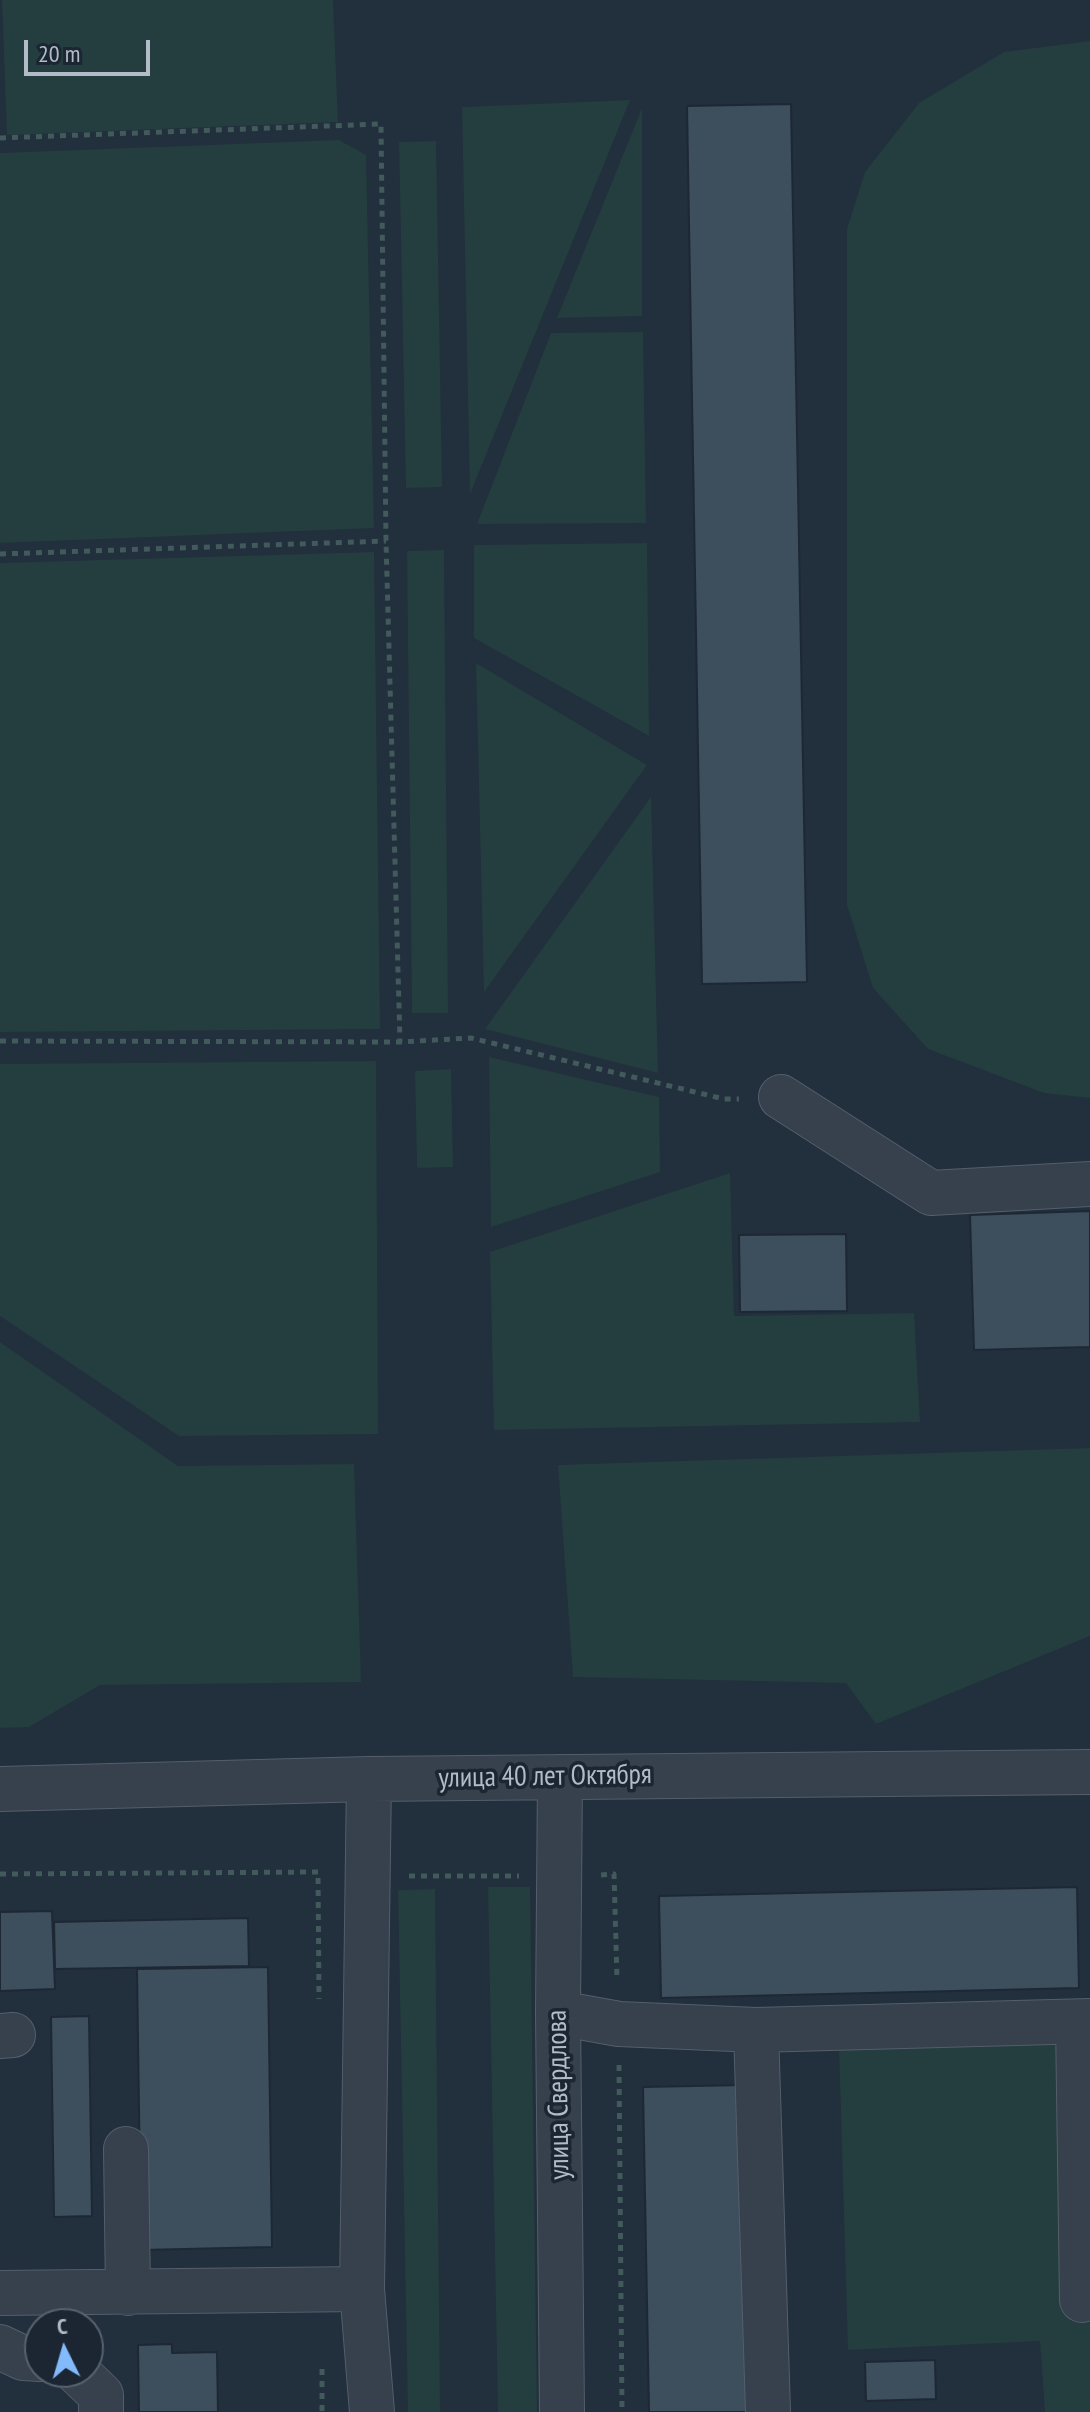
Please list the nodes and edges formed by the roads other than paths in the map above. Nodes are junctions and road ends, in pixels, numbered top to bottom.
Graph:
1 (781, 1097) road end
2 (1090, 1184) edge
3 (1090, 1772) edge
4 (560, 1777) junction
5 (369, 1779) junction
6 (0, 1789) edge
7 (558, 2013) junction
8 (1084, 2022) edge
9 (756, 2030) junction
10 (126, 2149) dead end
11 (362, 2289) junction
12 (0, 2293) edge
13 (128, 2293) junction
14 (1082, 2300) dead end
15 (0, 2347) edge
16 (24, 2358) edge
17 (94, 2388) edge
18 (101, 2412) edge
19 (372, 2412) edge
20 (562, 2412) edge
21 (768, 2412) edge

1 - 2 street
3 - 4 street, улица 40 лет Октября
4 - 5 street, улица 40 лет Октября
4 - 7 street, улица Свердлова
5 - 6 street, улица 40 лет Октября
5 - 11 street
7 - 9 street
7 - 20 street, улица Свердлова
8 - 9 street
8 - 14 street
9 - 21 street
10 - 13 street
11 - 13 street
11 - 19 street
12 - 13 street
15 - 16 street
17 - 18 street

